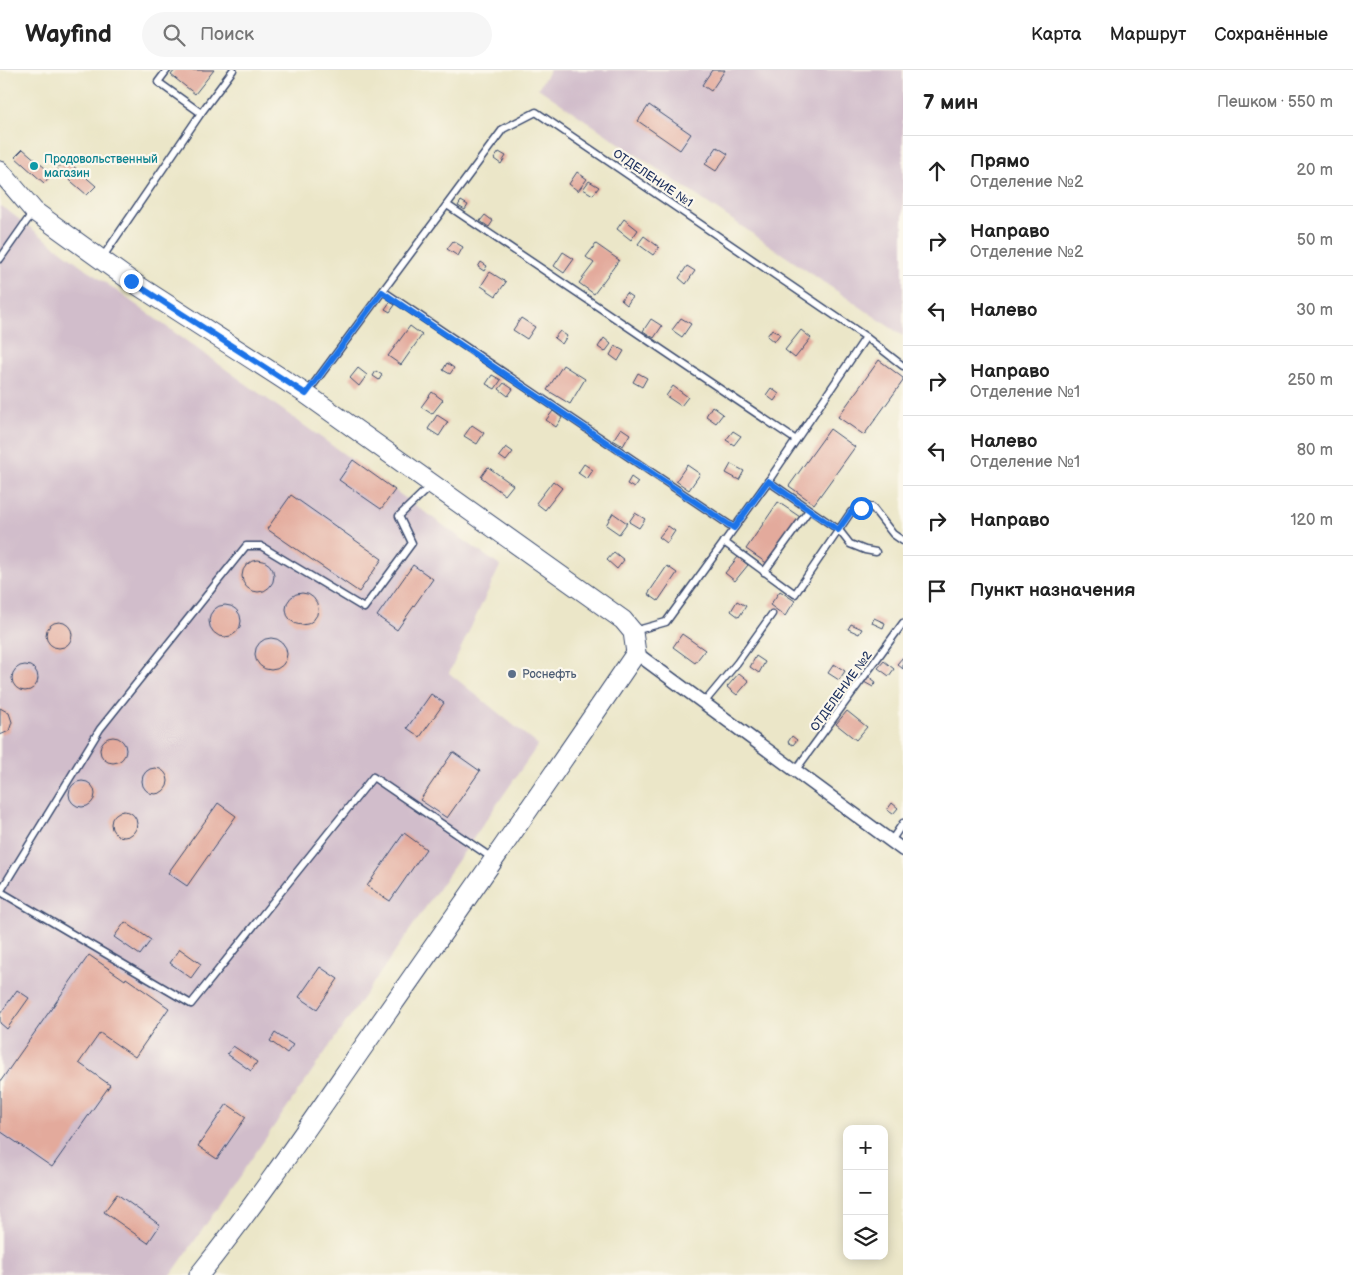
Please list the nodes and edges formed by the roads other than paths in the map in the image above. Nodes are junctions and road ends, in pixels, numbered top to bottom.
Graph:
1 (167, 70) edge
2 (233, 70) edge
3 (201, 113) junction
4 (3, 180) edge
5 (447, 205) junction
6 (34, 211) junction
7 (0, 259) edge
8 (102, 259) junction
9 (382, 292) junction
10 (866, 337) junction
11 (903, 366) edge
12 (306, 394) junction
13 (796, 440) junction
14 (768, 481) junction
15 (432, 484) junction
16 (809, 510) junction
17 (734, 528) junction
18 (838, 530) junction
19 (903, 541) edge
20 (724, 542) junction
21 (876, 552) dead end
22 (764, 572) junction
23 (772, 614) dead end
24 (903, 623) edge
25 (633, 632) junction
26 (636, 654) junction
27 (703, 704) junction
28 (796, 771) junction
29 (903, 823) edge
30 (891, 841) junction
31 (903, 850) edge
32 (494, 860) junction
33 (0, 892) edge
34 (199, 1275) edge

1 - 3 lane
2 - 3 lane
3 - 8 lane
4 - 6 main road
5 - 9 lane, ОТДЕЛЕНИЕ №1
5 - 10 lane, ОТДЕЛЕНИЕ №1
5 - 13 lane
6 - 7 lane
6 - 8 main road
8 - 12 main road
9 - 12 lane, ОТДЕЛЕНИЕ №1
9 - 17 lane
10 - 11 lane
10 - 13 lane
12 - 15 main road
13 - 14 lane
14 - 16 lane
14 - 17 lane
15 - 25 main road
15 - 33 lane
16 - 18 lane
16 - 22 lane
17 - 20 lane
18 - 19 lane
18 - 21 lane
18 - 22 lane
20 - 22 lane
20 - 25 lane
23 - 27 lane
24 - 28 lane, ОТДЕЛЕНИЕ №2
25 - 26 main road
26 - 27 street
26 - 32 main road
27 - 28 street
28 - 30 street
29 - 30 lane
30 - 31 street
32 - 33 lane
32 - 34 main road

